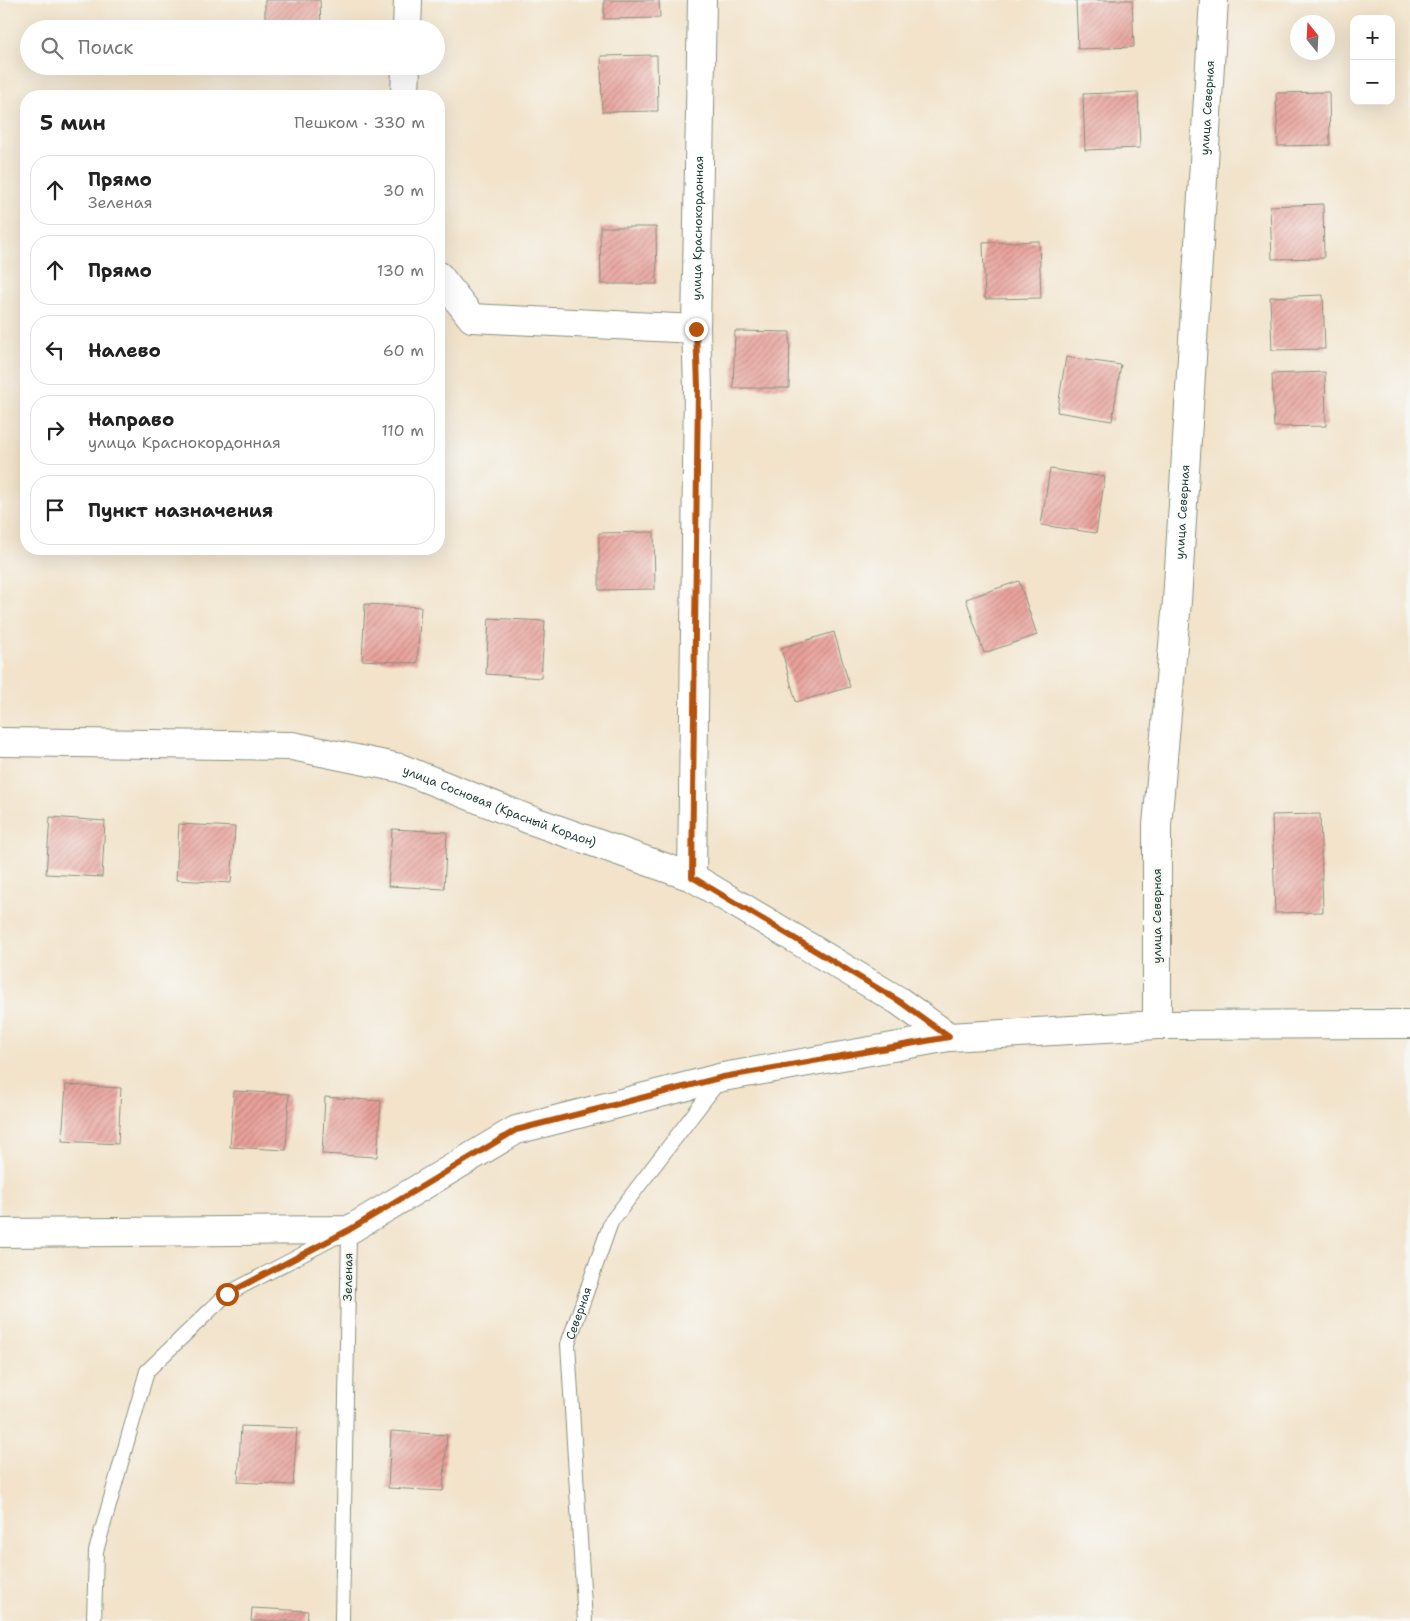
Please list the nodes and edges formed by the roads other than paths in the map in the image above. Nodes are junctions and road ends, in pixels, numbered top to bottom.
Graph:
1 (408, 0) edge
2 (702, 0) edge
3 (1214, 0) edge
4 (407, 20) edge
5 (406, 75) edge
6 (405, 90) edge
7 (445, 284) edge
8 (696, 329) junction
9 (0, 742) edge
10 (692, 877) junction
11 (1410, 1024) edge
12 (1157, 1025) junction
13 (949, 1037) junction
14 (723, 1077) junction
15 (349, 1230) junction
16 (0, 1233) edge
17 (94, 1621) edge
18 (342, 1621) edge
19 (585, 1621) edge

1 - 4 street
2 - 8 street, улица Краснокордонная
3 - 12 street, улица Северная
5 - 6 street
7 - 8 street
8 - 10 street, улица Краснокордонная
9 - 10 street, улица Сосновая (Красный Кордон)
10 - 13 street, улица Сосновая (Красный Кордон)
11 - 12 street
12 - 13 street
13 - 14 street
14 - 15 street
14 - 19 lane, Северная
15 - 16 street
15 - 17 lane, Зеленая
15 - 18 lane, Зеленая

